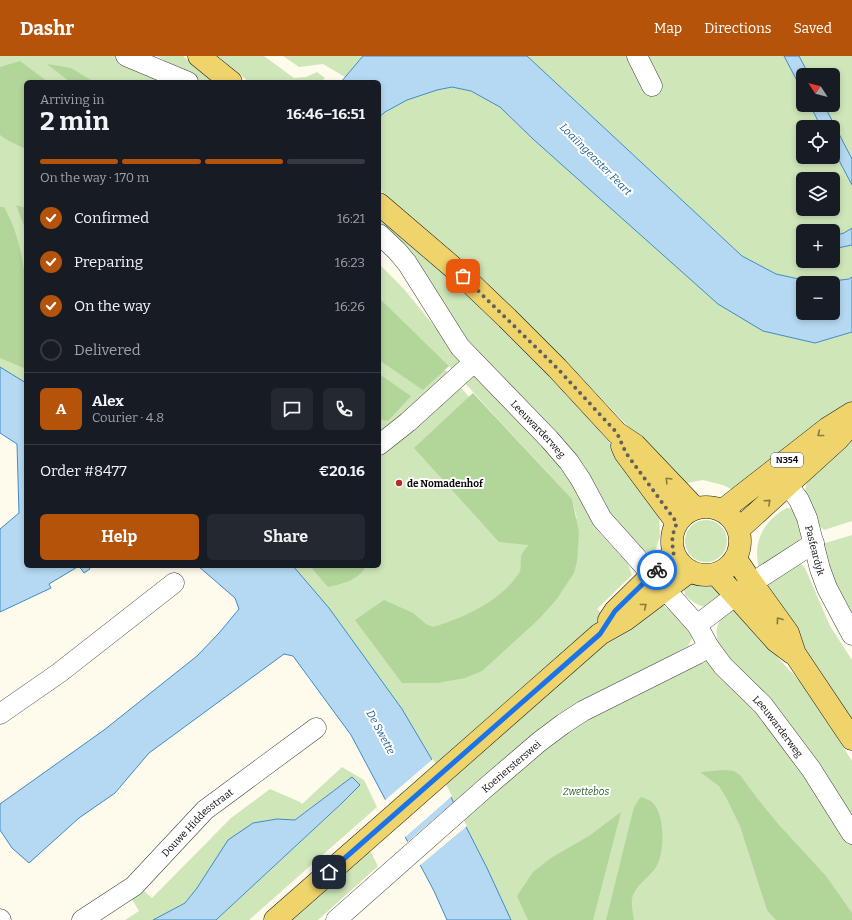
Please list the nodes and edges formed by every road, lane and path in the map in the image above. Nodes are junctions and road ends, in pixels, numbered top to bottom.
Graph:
1 (126, 56) edge
2 (199, 56) edge
3 (637, 56) edge
4 (183, 80) edge
5 (229, 80) edge
6 (652, 86) dead end
7 (381, 206) edge
8 (381, 236) edge
9 (474, 362) junction
10 (852, 413) edge
11 (852, 423) edge
12 (617, 433) junction
13 (381, 443) edge
14 (782, 477) junction
15 (695, 508) junction
16 (723, 510) junction
17 (677, 523) junction
18 (739, 528) junction
19 (814, 543) junction
20 (674, 553) junction
21 (736, 559) junction
22 (690, 572) junction
23 (716, 574) junction
24 (174, 582) dead end
25 (659, 582) junction
26 (744, 589) junction
27 (697, 625) junction
28 (852, 635) edge
29 (709, 647) junction
30 (0, 714) edge
31 (316, 728) dead end
32 (852, 739) edge
33 (852, 834) edge
34 (82, 920) edge
35 (275, 920) edge
36 (336, 920) edge

1 - 4 street
2 - 5 main road
3 - 6 street
7 - 12 main road
8 - 9 street, Leeuwarderweg
9 - 13 street
9 - 25 street, Leeuwarderweg
10 -> 14 main road, N354
11 - 14 main road, N354
15 -> 12 main road
12 - 17 main road
14 - 16 main road, N354
18 -> 14 main road, N354
14 - 19 street, Pasfeardyk
15 - 16 main road
15 - 17 main road
16 - 18 main road
17 - 20 main road
18 - 21 main road
19 - 26 street
19 - 28 street, Pasfeardyk
20 - 22 main road
20 - 25 main road
21 - 23 main road
21 - 26 main road
22 - 23 main road
22 - 25 main road
23 - 26 main road
24 - 30 street
25 - 27 street, Leeuwarderweg
25 - 35 main road
26 - 27 street
26 - 32 main road
27 - 29 street, Leeuwarderweg
29 - 33 street, Leeuwarderweg
29 - 36 street, Koeriersterswei
31 - 34 street, Douwe Hiddesstraat

